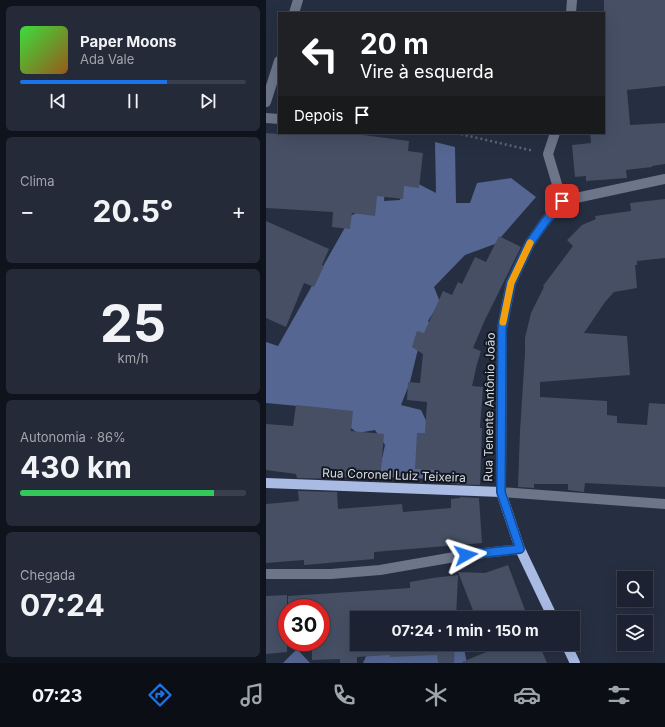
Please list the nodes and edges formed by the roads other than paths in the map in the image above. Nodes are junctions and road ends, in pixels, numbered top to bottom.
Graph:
1 (298, 0) edge
2 (572, 0) edge
3 (294, 12) edge
4 (571, 12) edge
5 (278, 64) edge
6 (266, 102) edge
7 (266, 118) edge
8 (278, 119) edge
9 (555, 134) edge
10 (665, 180) edge
11 (562, 201) junction
12 (266, 483) edge
13 (501, 492) junction
14 (665, 504) edge
15 (520, 549) junction
16 (266, 574) edge
17 (550, 611) edge
18 (569, 651) edge
19 (575, 663) edge

1 - 3 street
2 - 4 street
5 - 6 street
7 - 8 street
9 - 11 street
10 - 11 street
11 - 13 street, Rua Tenente Antônio João
12 - 13 main road, Rua Coronel Luiz Teixeira
13 - 14 street, Rua Coronel Luiz Teixeira
13 - 15 main road, Rua Tenente Antônio João
15 - 16 street
15 - 17 main road, Rua Tenente Antônio João
18 - 19 main road

